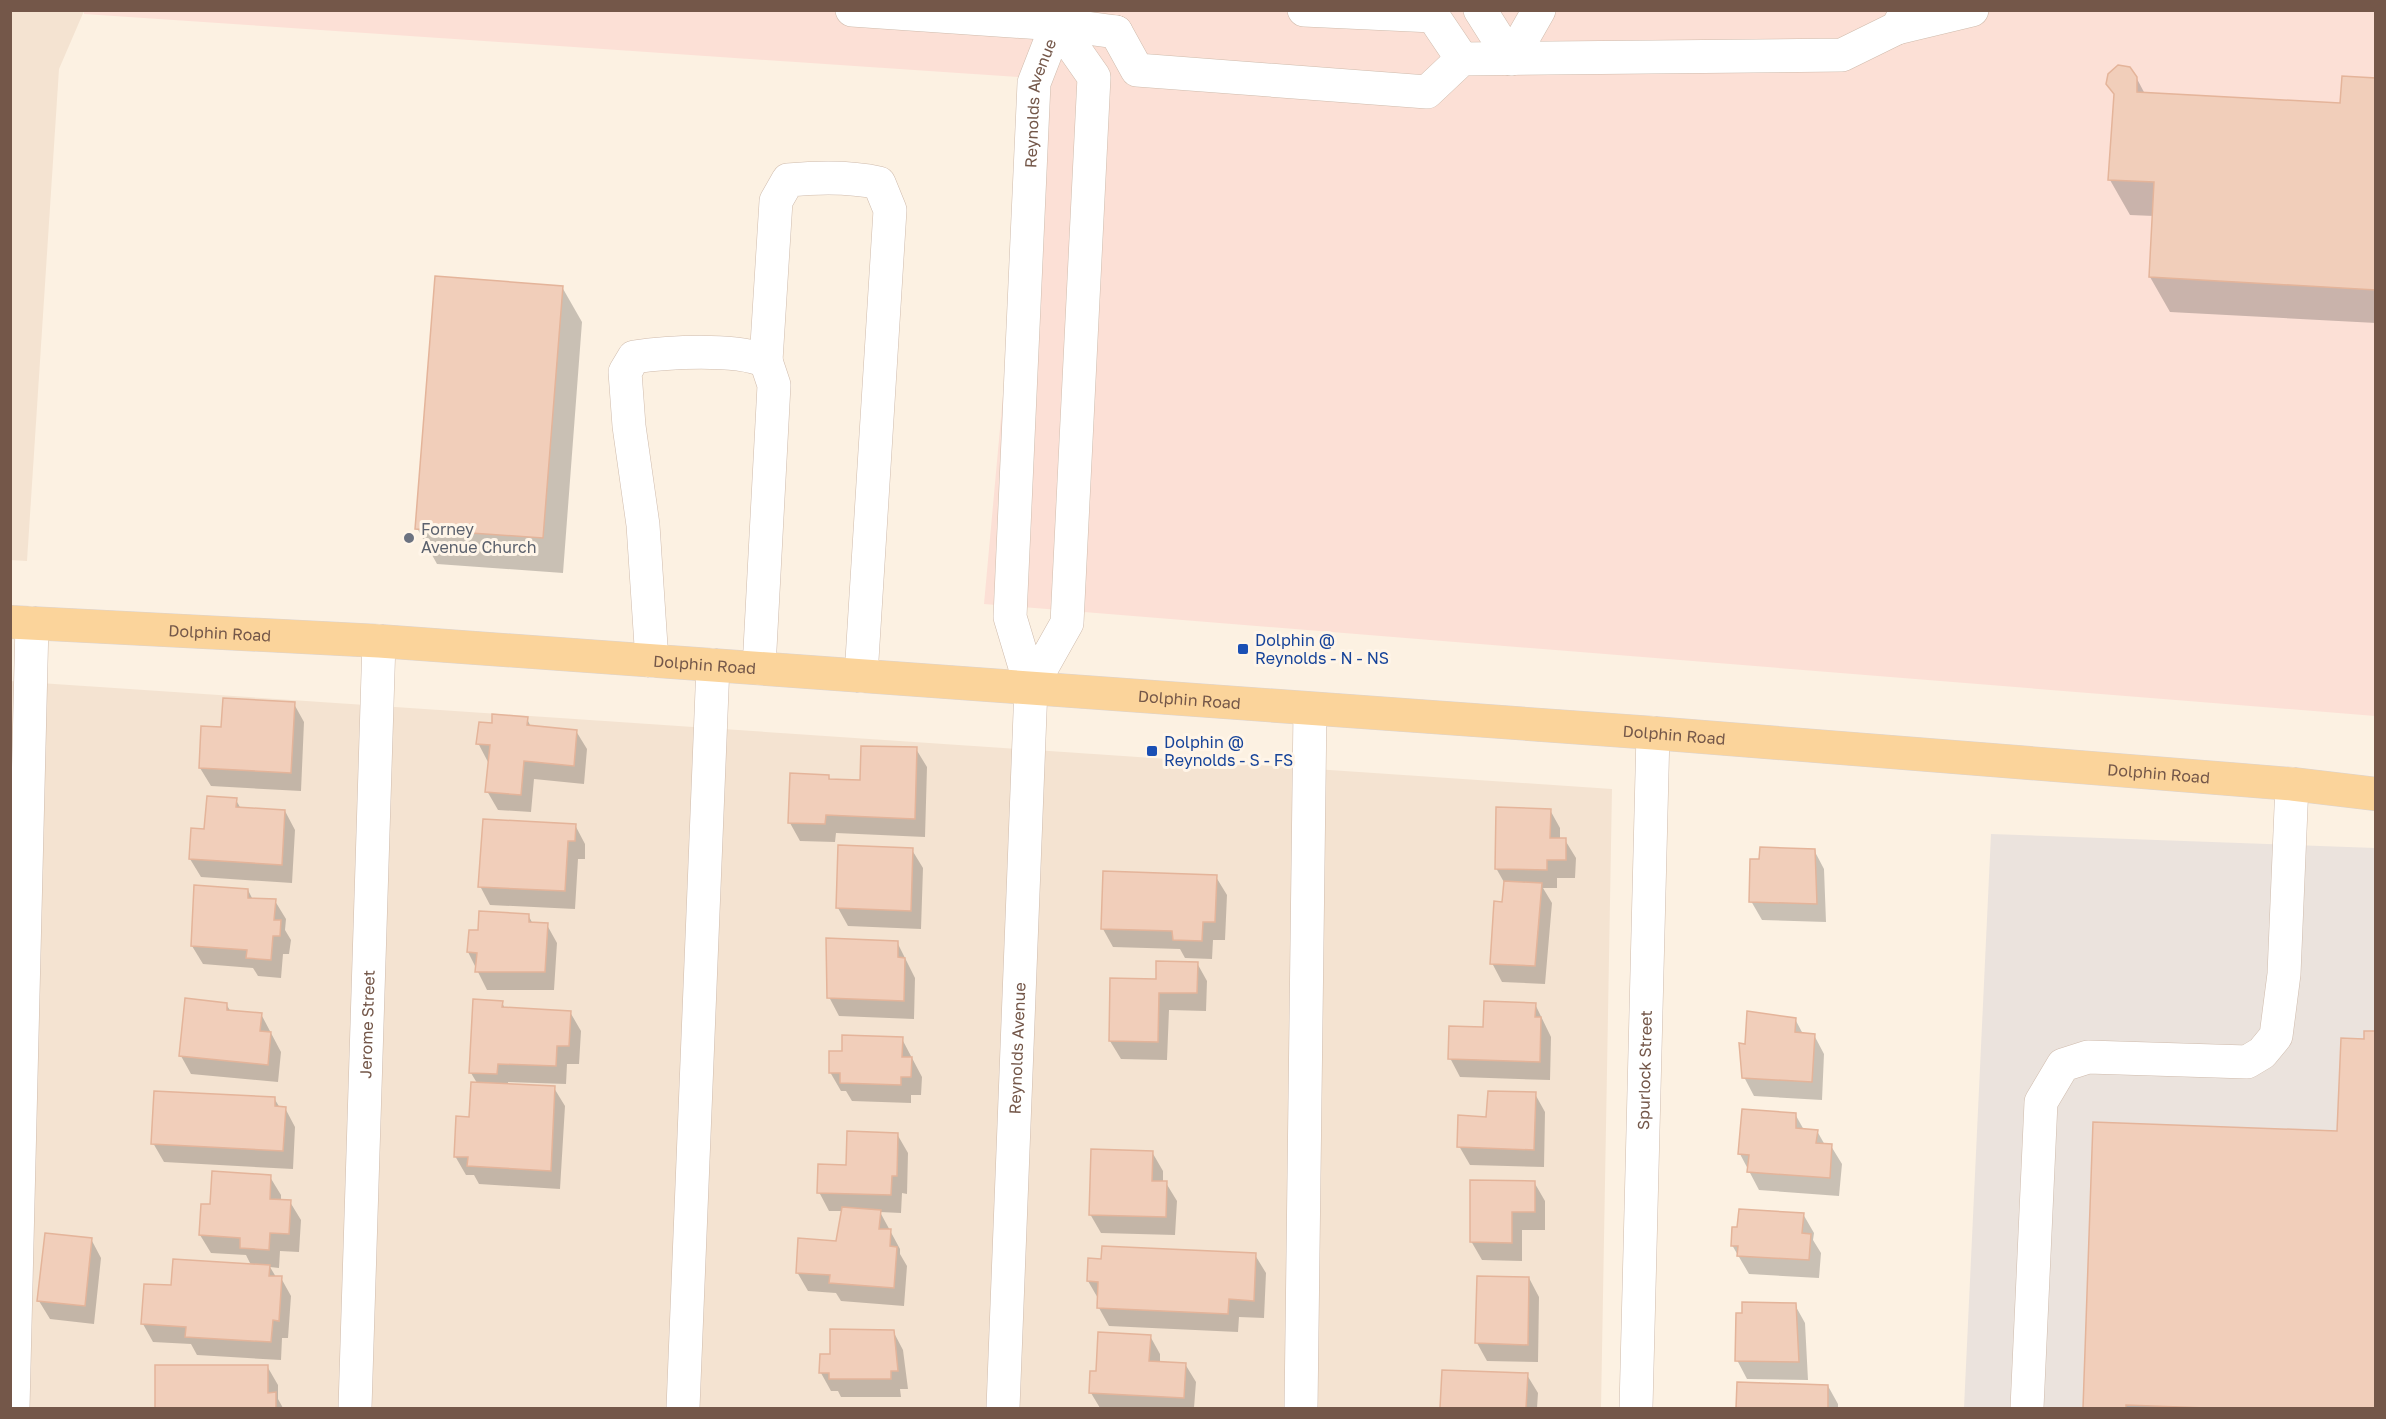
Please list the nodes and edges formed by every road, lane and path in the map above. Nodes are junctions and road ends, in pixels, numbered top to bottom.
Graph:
1 (852, 10) edge
2 (1304, 10) edge
3 (1479, 10) edge
4 (1539, 10) edge
5 (1972, 10) edge
6 (1902, 19) edge
7 (1124, 21) edge
8 (1057, 24) junction
9 (1462, 59) junction
10 (1511, 59) junction
11 (770, 373) junction
12 (21, 623) edge
13 (380, 640) junction
14 (652, 661) junction
15 (713, 665) junction
16 (759, 669) junction
17 (861, 676) junction
18 (1031, 687) junction
19 (1310, 709) junction
20 (1653, 733) junction
21 (2292, 784) junction
22 (2373, 792) edge
23 (12, 1408) edge
24 (355, 1408) edge
25 (682, 1408) edge
26 (1003, 1408) edge
27 (1301, 1408) edge
28 (1636, 1408) edge
29 (2027, 1408) edge

1 - 8 street
2 - 9 street
3 - 10 street
4 - 10 street
5 - 6 street
6 - 10 street
7 - 8 street
7 - 9 street
8 - 18 street, Reynolds Avenue
8 - 18 street, Reynolds Avenue
9 - 10 street
11 - 14 street
11 - 16 street
11 - 17 street
12 - 13 main road, Dolphin Road
12 - 23 street
13 - 14 main road, Dolphin Road
13 - 24 street, Jerome Street
14 - 15 main road, Dolphin Road
15 - 16 main road, Dolphin Road
15 - 25 street
16 - 17 main road, Dolphin Road
17 - 18 main road, Dolphin Road
18 - 19 main road, Dolphin Road
18 - 26 street, Reynolds Avenue
19 - 20 main road, Dolphin Road
19 - 27 street
20 - 21 main road, Dolphin Road
20 - 28 street, Spurlock Street
21 - 22 main road, Dolphin Road
21 - 29 street

